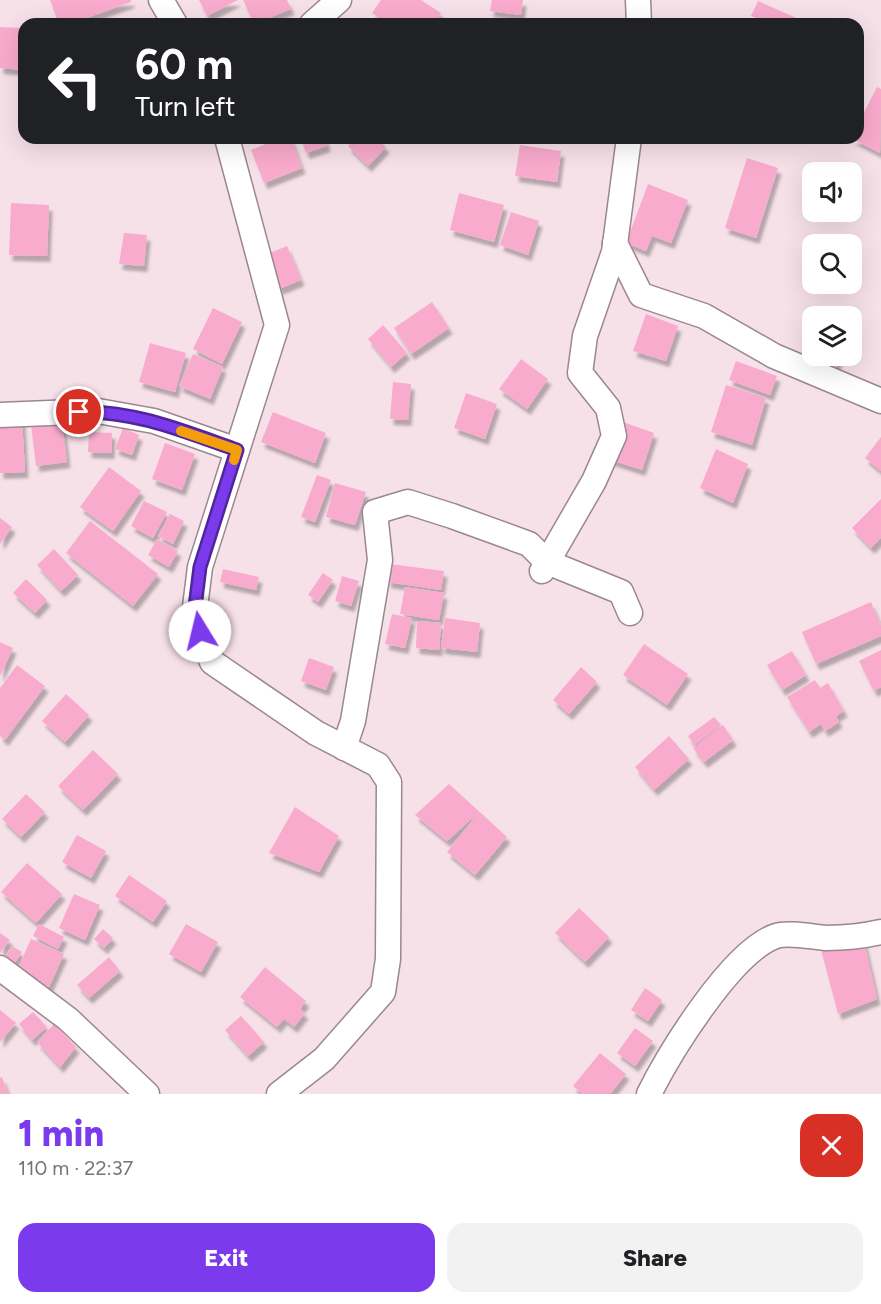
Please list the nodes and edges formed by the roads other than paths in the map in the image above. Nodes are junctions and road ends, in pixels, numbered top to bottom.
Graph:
1 (161, 0) edge
2 (339, 0) edge
3 (638, 0) edge
4 (172, 18) edge
5 (319, 18) edge
6 (639, 18) edge
7 (228, 144) edge
8 (628, 144) edge
9 (615, 243) junction
10 (881, 401) edge
11 (0, 415) edge
12 (237, 450) junction
13 (544, 567) junction
14 (630, 613) dead end
15 (344, 748) junction
16 (880, 935) edge
17 (0, 968) edge
18 (147, 1094) edge
19 (279, 1094) edge
20 (649, 1094) edge

1 - 4 street
2 - 5 street
3 - 6 street
7 - 12 street
8 - 9 street
9 - 10 street
9 - 13 street
11 - 12 street
12 - 15 street
13 - 14 street
13 - 15 street
15 - 19 street
16 - 20 street
17 - 18 street

